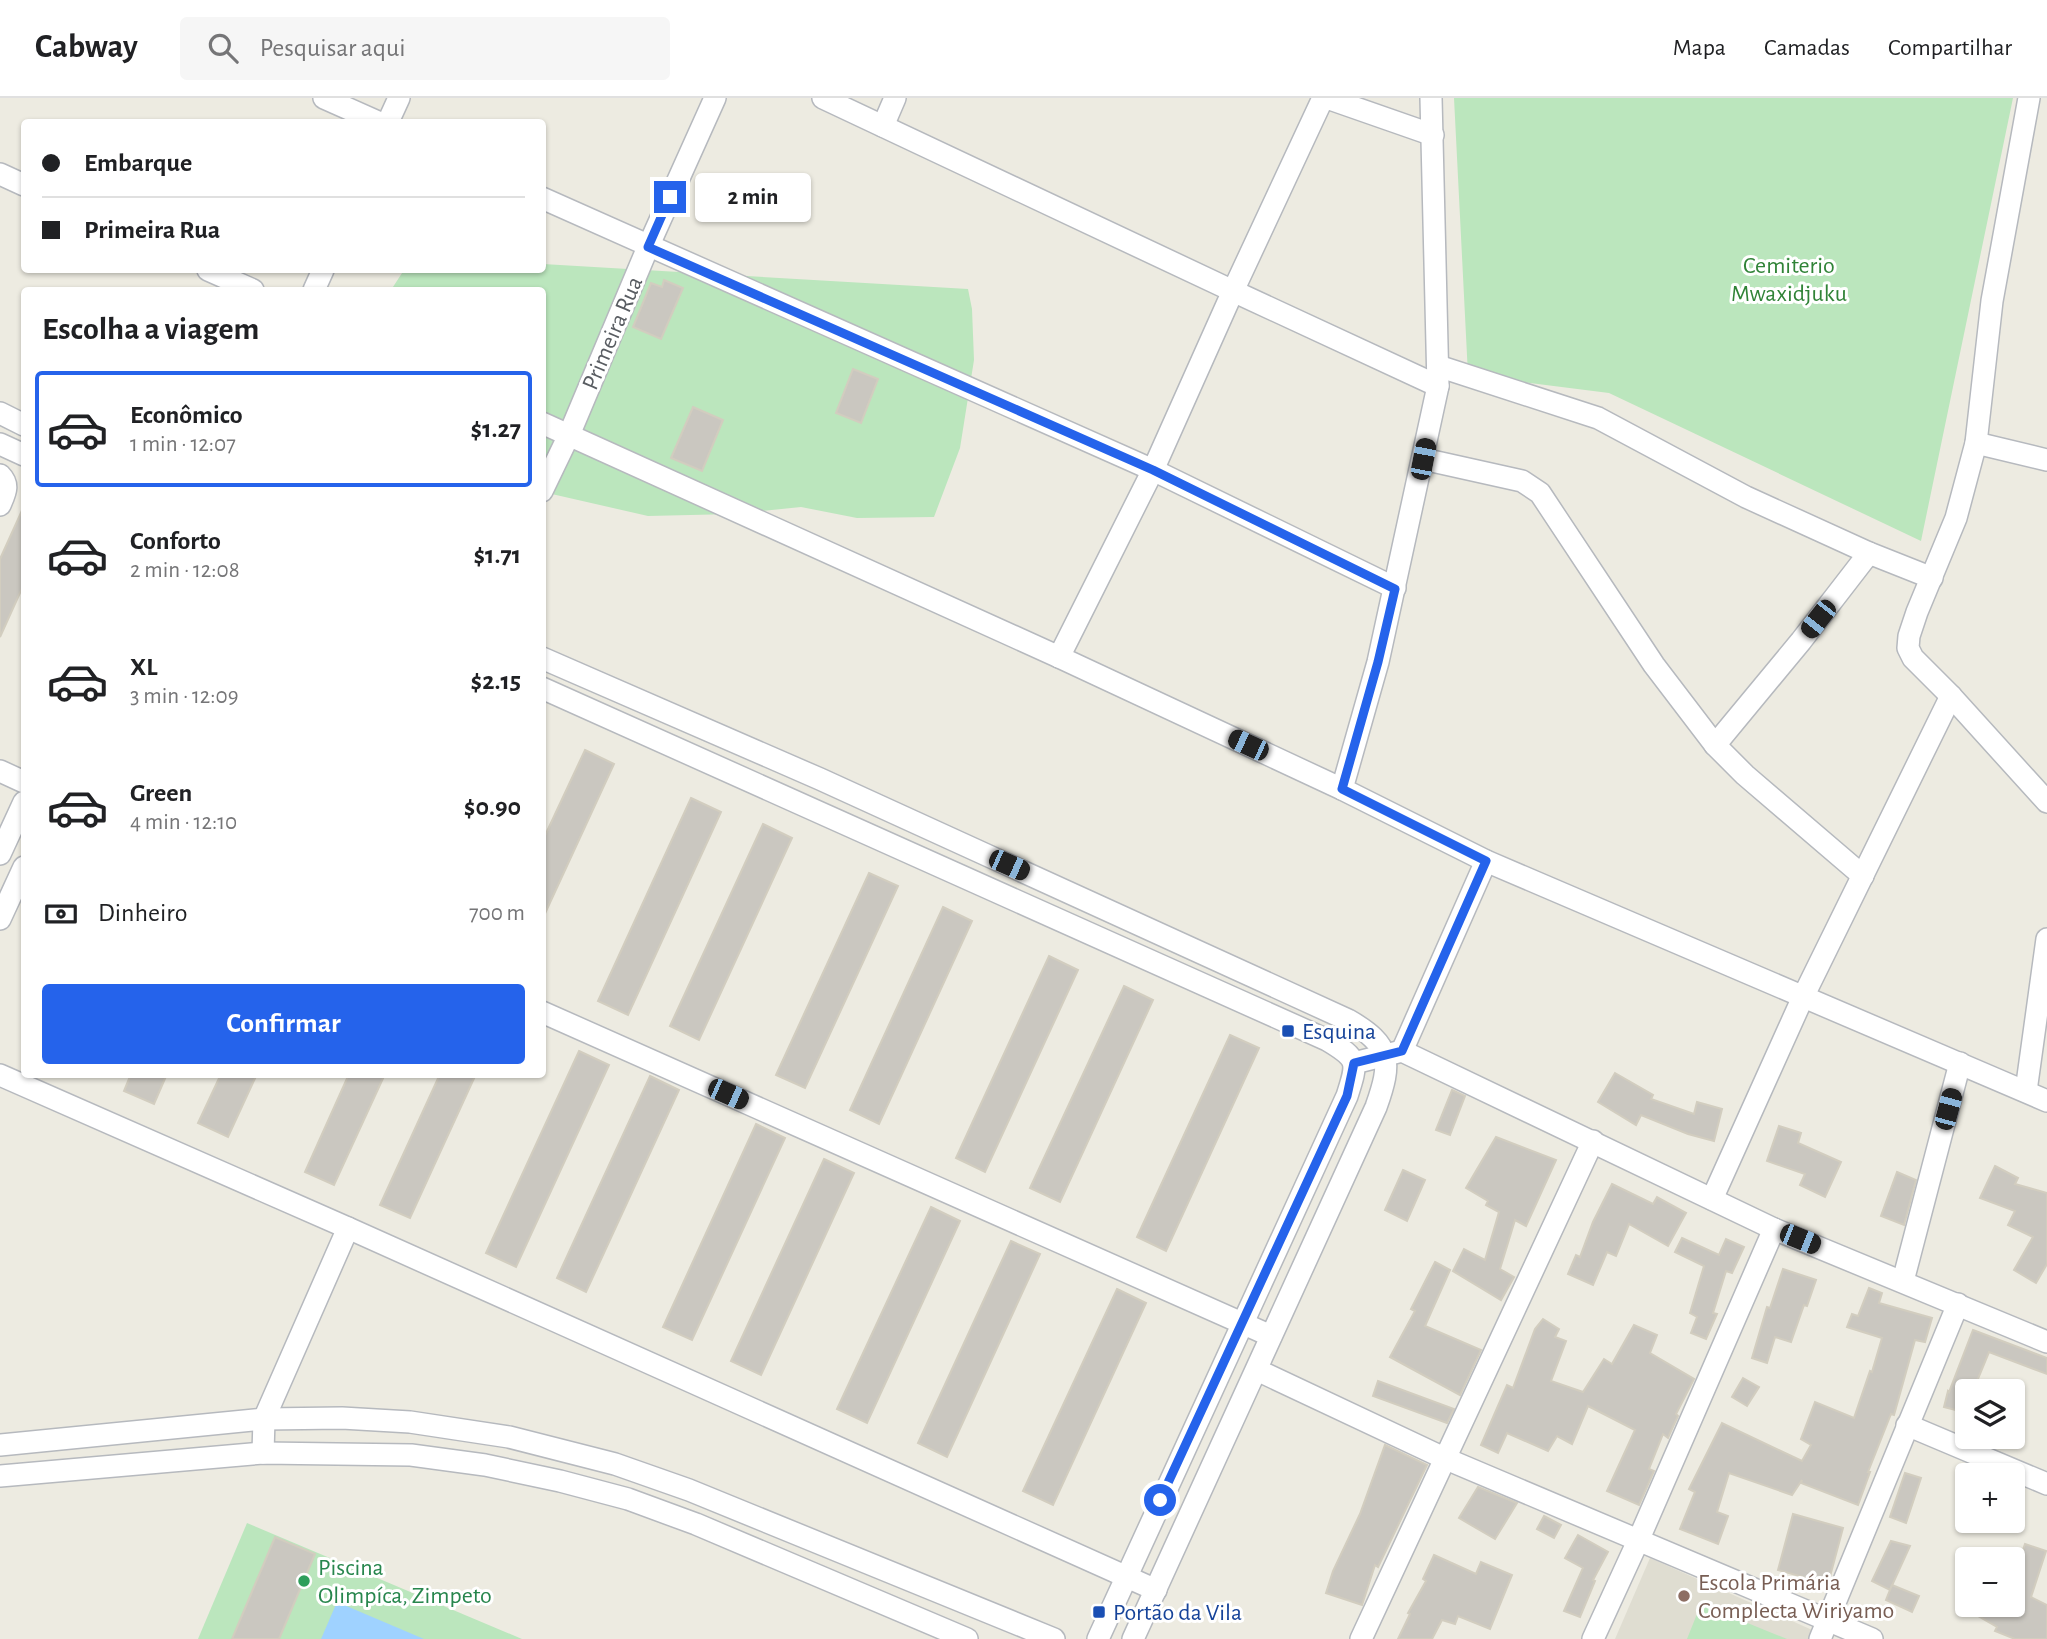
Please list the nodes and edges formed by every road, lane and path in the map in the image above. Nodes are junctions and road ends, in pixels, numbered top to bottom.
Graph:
1 (324, 98) edge
2 (400, 98) edge
3 (715, 98) edge
4 (823, 98) edge
5 (895, 98) edge
6 (1325, 98) edge
7 (1431, 98) edge
8 (2029, 98) edge
9 (371, 119) edge
10 (390, 119) edge
11 (883, 126) junction
12 (1433, 135) junction
13 (0, 174) edge
14 (21, 184) edge
15 (546, 200) edge
16 (648, 247) junction
17 (215, 273) edge
18 (246, 287) edge
19 (1233, 291) junction
20 (1438, 376) junction
21 (0, 413) edge
22 (21, 424) edge
23 (546, 425) edge
24 (569, 435) junction
25 (1976, 443) junction
26 (0, 444) edge
27 (21, 454) edge
28 (1423, 459) junction
29 (2047, 460) edge
30 (1153, 470) junction
31 (0, 475) edge
32 (546, 483) edge
33 (0, 505) edge
34 (1868, 553) junction
35 (1932, 578) junction
36 (1395, 589) junction
37 (1059, 657) junction
38 (546, 660) edge
39 (546, 690) edge
40 (1951, 696) junction
41 (1715, 745) junction
42 (0, 771) edge
43 (21, 781) edge
44 (1342, 789) junction
45 (2047, 802) edge
46 (21, 808) edge
47 (0, 854) edge
48 (1486, 861) junction
49 (21, 874) edge
50 (1863, 876) junction
51 (0, 919) edge
52 (2047, 939) edge
53 (1803, 997) junction
54 (546, 1014) edge
55 (1394, 1052) junction
56 (1354, 1063) junction
57 (1960, 1063) junction
58 (0, 1075) edge
59 (2026, 1091) junction
60 (2047, 1101) edge
61 (1593, 1142) junction
62 (1712, 1199) junction
63 (348, 1228) junction
64 (1774, 1228) junction
65 (1903, 1281) junction
66 (1958, 1304) junction
67 (1241, 1324) junction
68 (1271, 1336) junction
69 (2047, 1342) edge
70 (1257, 1370) junction
71 (264, 1419) junction
72 (1907, 1426) junction
73 (0, 1445) edge
74 (263, 1453) junction
75 (1444, 1458) junction
76 (0, 1476) edge
77 (2047, 1485) edge
78 (1638, 1541) junction
79 (1125, 1576) junction
80 (1156, 1590) junction
81 (1823, 1629) edge
82 (967, 1639) edge
83 (1054, 1639) edge
84 (1098, 1639) edge
85 (1133, 1639) edge
86 (1362, 1639) edge
87 (1593, 1639) edge
88 (1872, 1639) edge

1 - 9 street
2 - 10 street
3 - 16 street, Primeira Rua
4 - 11 street
5 - 11 street
6 - 12 street
6 - 19 street
7 - 12 street
8 - 25 street
11 - 19 street
12 - 20 street
13 - 14 street
15 - 16 street
16 - 24 street, Primeira Rua
16 - 30 street
17 - 18 street
19 - 20 street
19 - 30 street
20 - 28 street
20 - 34 street
21 - 22 street
23 - 24 street
24 - 32 street, Primeira Rua
24 - 37 street
25 - 29 street
25 - 35 street
26 - 27 street
28 - 36 street
28 - 41 street
30 - 36 street
30 - 37 street
31 - 33 street
34 - 35 street
34 - 41 street
35 - 40 street
36 - 44 street
37 - 44 street
38 - 55 street
39 - 56 street
40 - 45 street
40 - 50 street
41 - 50 street
42 - 43 street
44 - 48 street
46 - 47 street
48 - 53 street
48 - 55 street
49 - 51 street
50 - 53 street
52 - 59 street
53 - 57 street
53 - 62 street
54 - 67 street
55 - 56 street
55 - 61 street
55 - 68 street
56 - 67 street
57 - 59 street
57 - 65 street
58 - 63 street
59 - 60 street
61 - 62 street
61 - 75 street
62 - 64 street
63 - 71 street
63 - 79 street
64 - 65 street
64 - 78 street
65 - 66 street
66 - 69 street
66 - 72 street
67 - 68 street
67 - 79 street
68 - 70 street
70 - 75 street
70 - 80 street
71 - 73 street
71 - 74 street
71 - 83 street
72 - 77 street
72 - 81 street
74 - 76 street
74 - 82 street
75 - 78 street
75 - 86 street
78 - 81 street
78 - 87 street
79 - 80 street
79 - 84 street
80 - 85 street
81 - 88 street

